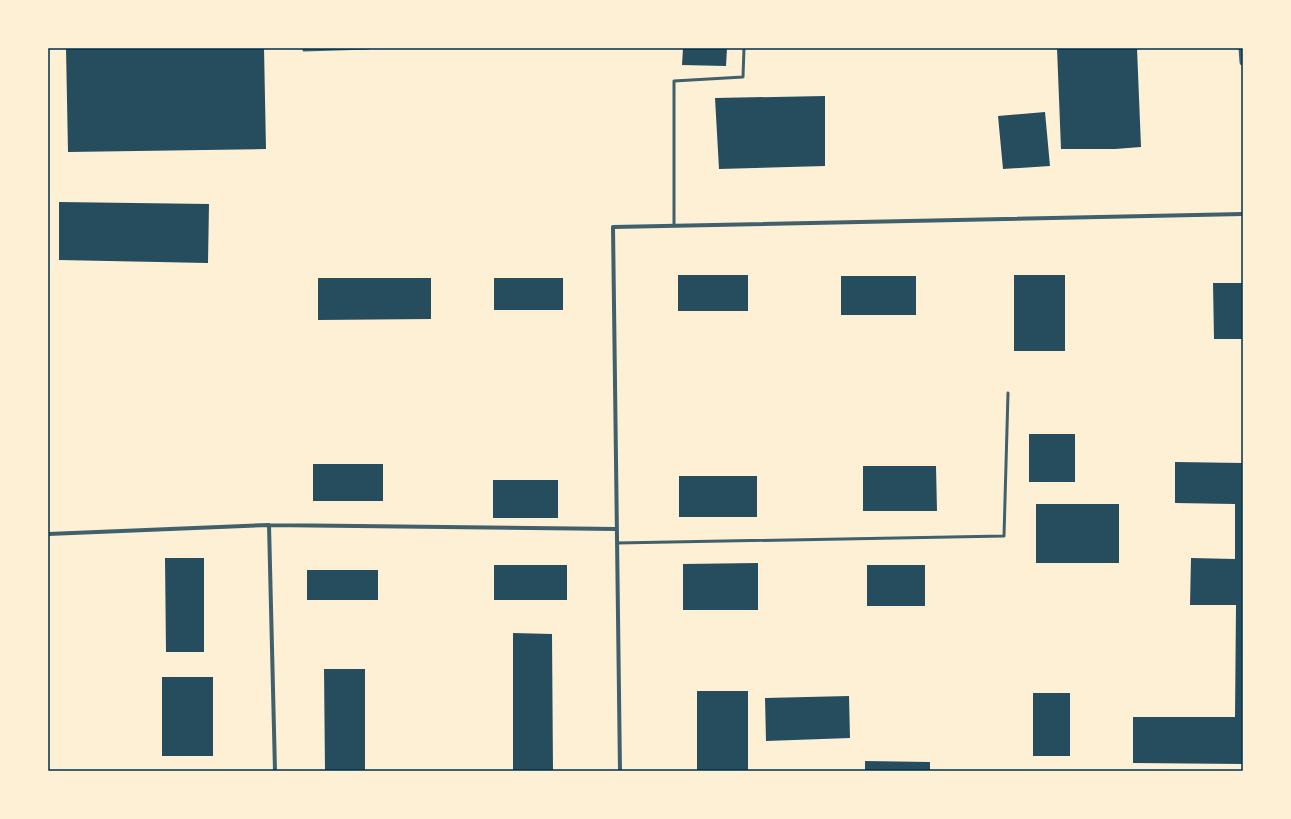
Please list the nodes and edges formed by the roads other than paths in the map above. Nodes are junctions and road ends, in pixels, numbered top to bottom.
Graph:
1 (304, 48) edge
2 (369, 48) edge
3 (744, 48) edge
4 (1242, 48) edge
5 (1243, 62) edge
6 (1243, 214) edge
7 (674, 225) junction
8 (1008, 393) dead end
9 (269, 525) junction
10 (617, 529) junction
11 (48, 534) edge
12 (617, 543) junction
13 (275, 771) edge
14 (620, 771) edge

1 - 2 lane
3 - 7 lane
4 - 5 street
6 - 7 street
7 - 10 street
8 - 12 lane
9 - 10 street
9 - 11 street
9 - 13 street
10 - 12 street
12 - 14 street

